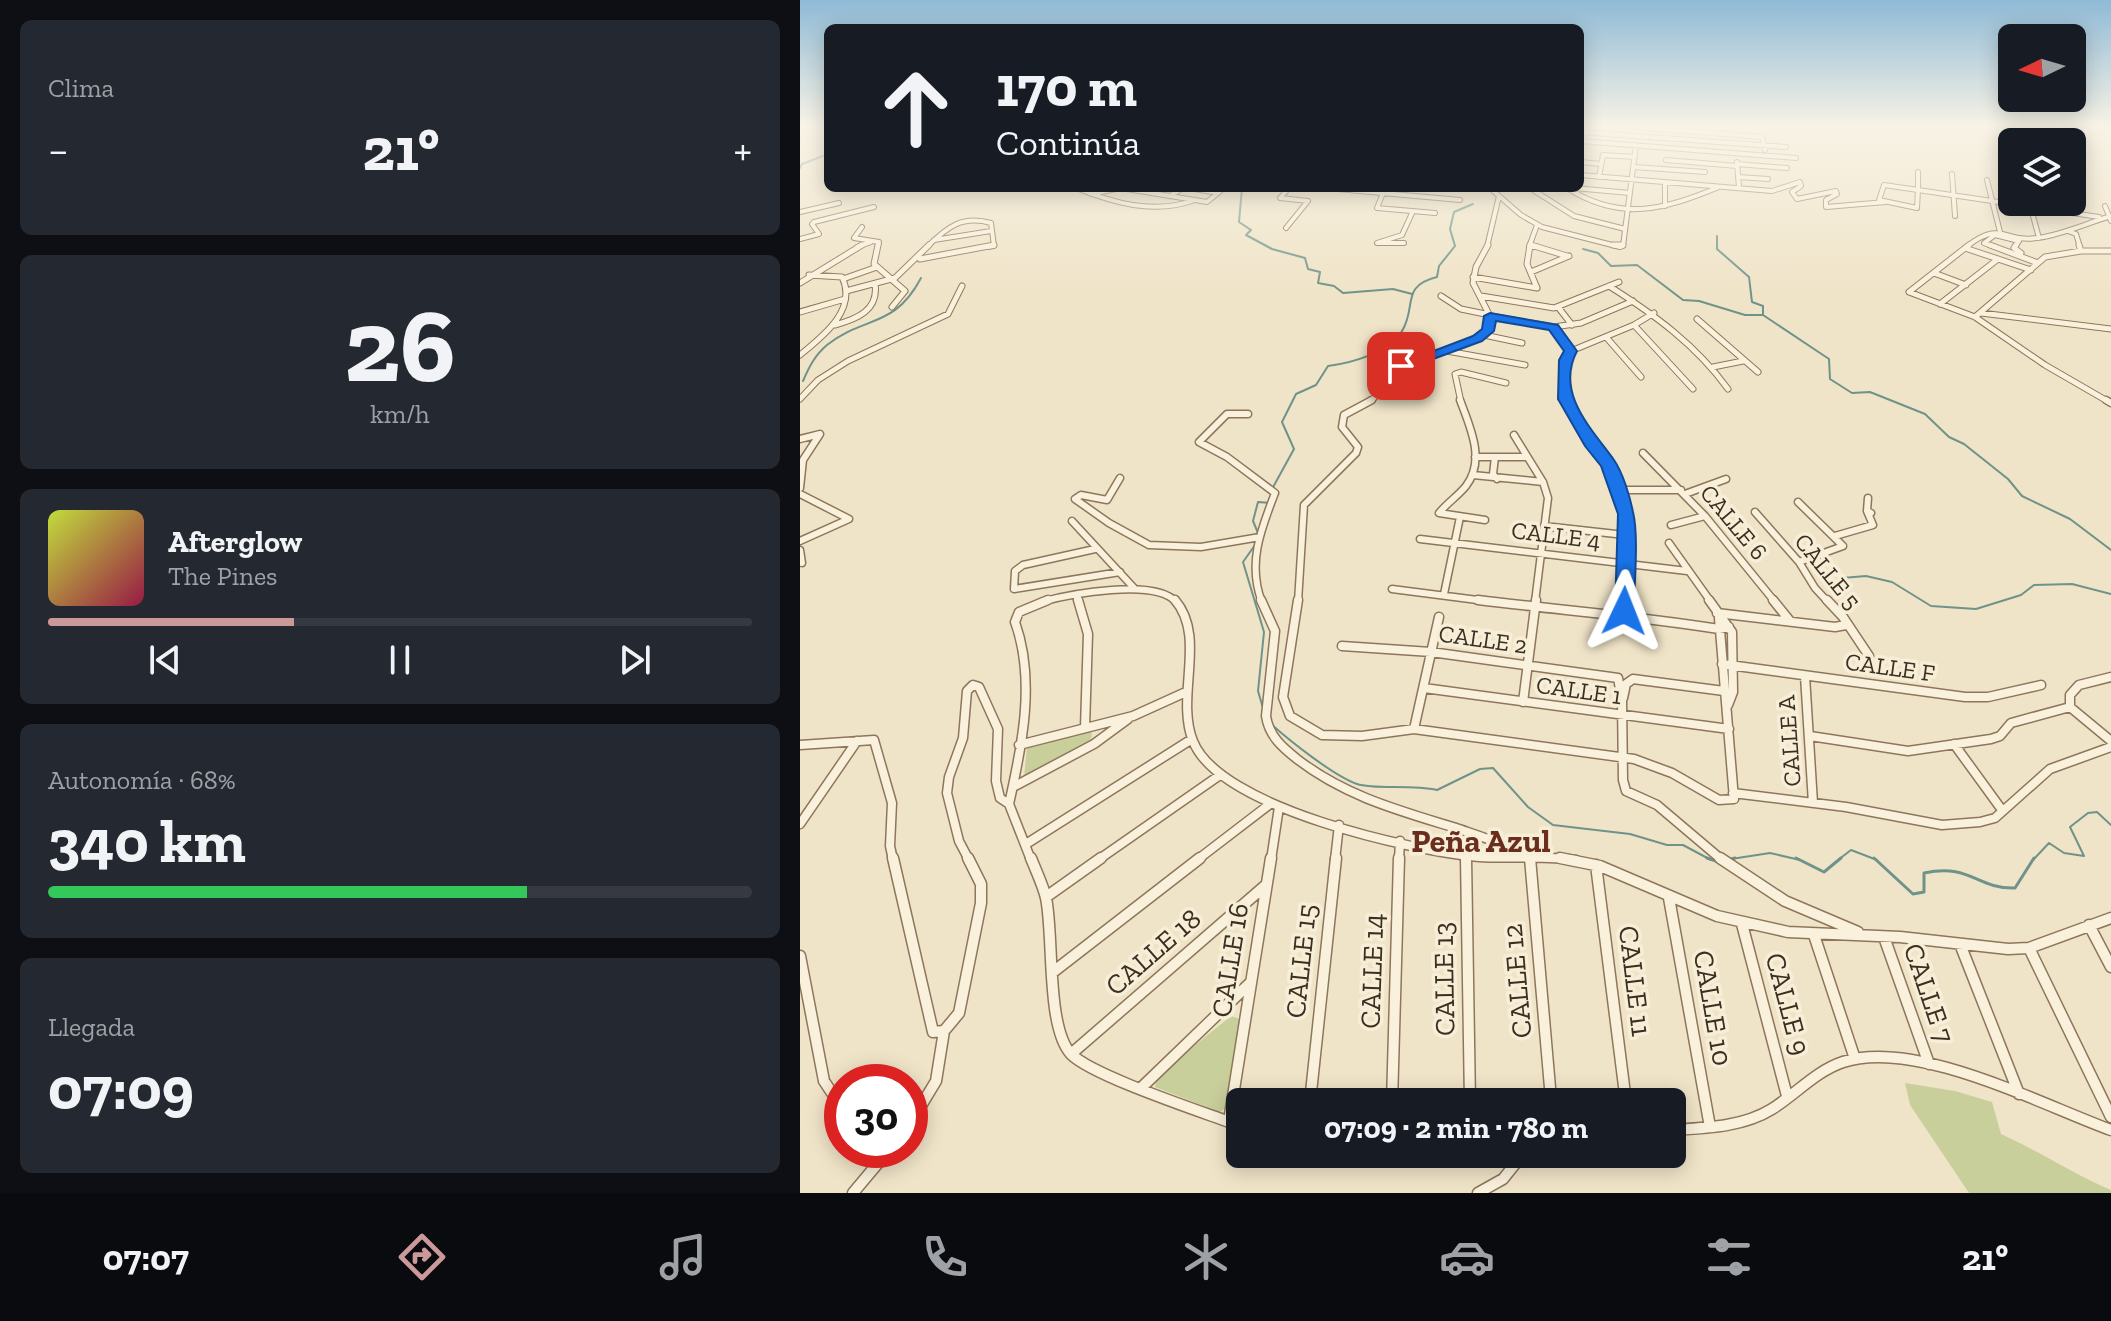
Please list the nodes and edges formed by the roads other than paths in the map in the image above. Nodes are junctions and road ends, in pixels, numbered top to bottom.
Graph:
1 (1632, 182) edge
2 (1660, 182) edge
3 (1665, 182) junction
4 (1704, 182) edge
5 (1738, 182) edge
6 (1919, 182) edge
7 (1953, 182) edge
8 (1987, 182) edge
9 (1704, 185) junction
10 (1720, 187) junction
11 (1739, 188) junction
12 (1584, 189) edge
13 (1919, 189) junction
14 (1086, 192) edge
15 (1101, 192) edge
16 (1146, 192) edge
17 (1178, 192) edge
18 (1212, 192) edge
19 (1285, 192) edge
20 (1375, 192) edge
21 (1426, 192) edge
22 (1494, 192) edge
23 (1535, 192) edge
24 (1573, 192) edge
25 (1218, 193) joint
26 (1383, 193) junction
27 (1630, 193) junction
28 (1091, 194) junction
29 (1955, 195) junction
30 (1170, 196) junction
31 (1499, 196) junction
32 (1423, 197) junction
33 (1194, 199) junction
34 (1460, 200) dead end
35 (1992, 201) junction
36 (1998, 201) edge
37 (1886, 202) junction
38 (839, 203) dead end
39 (1665, 206) junction
40 (2105, 206) dead end
41 (874, 207) dead end
42 (1413, 211) junction
43 (1628, 211) junction
44 (800, 212) edge
45 (1435, 213) dead end
46 (2086, 215) edge
47 (1955, 216) dead end
48 (2033, 216) edge
49 (2109, 218) edge
50 (1537, 225) junction
51 (862, 227) dead end
52 (1286, 228) dead end
53 (1625, 229) junction
54 (2066, 230) junction
55 (991, 231) junction
56 (2000, 232) junction
57 (2039, 238) junction
58 (800, 239) edge
59 (873, 241) junction
60 (932, 241) junction
61 (1404, 243) dead end
62 (1530, 245) junction
63 (1965, 248) junction
64 (2081, 251) junction
65 (2111, 251) edge
66 (2019, 255) junction
67 (920, 259) junction
68 (1998, 259) junction
69 (2040, 261) junction
70 (877, 267) junction
71 (2031, 270) junction
72 (1531, 272) junction
73 (1934, 273) junction
74 (809, 275) junction
75 (1473, 277) junction
76 (843, 279) junction
77 (892, 280) junction
78 (1619, 282) dead end
79 (800, 283) edge
80 (875, 284) junction
81 (1966, 285) junction
82 (962, 286) dead end
83 (1609, 286) junction
84 (846, 291) junction
85 (1441, 296) dead end
86 (1481, 296) junction
87 (845, 299) junction
88 (1633, 301) junction
89 (1940, 304) junction
90 (892, 307) dead end
91 (1558, 307) junction
92 (800, 312) edge
93 (1654, 313) junction
94 (1978, 315) junction
95 (1490, 316) junction
96 (1697, 319) dead end
97 (835, 325) junction
98 (1572, 325) junction
99 (1634, 325) junction
100 (1554, 327) junction
101 (2111, 329) edge
102 (1484, 335) junction
103 (1606, 337) junction
104 (1522, 343) dead end
105 (1445, 350) junction
106 (1571, 351) junction
107 (800, 355) edge
108 (1743, 361) junction
109 (1525, 365) dead end
110 (1713, 367) junction
111 (1758, 372) dead end
112 (1641, 377) dead end
113 (1506, 383) dead end
114 (1693, 389) dead end
115 (1728, 389) dead end
116 (800, 399) edge
117 (2111, 403) edge
118 (1248, 414) dead end
119 (1514, 435) dead end
120 (800, 439) edge
121 (1643, 453) dead end
122 (1475, 457) junction
123 (1495, 457) junction
124 (1526, 457) junction
125 (801, 460) edge
126 (1473, 475) junction
127 (1120, 478) dead end
128 (1497, 479) junction
129 (1726, 479) dead end
130 (1543, 482) junction
131 (800, 488) edge
132 (1619, 490) junction
133 (1683, 492) junction
134 (800, 494) edge
135 (1868, 498) dead end
136 (1798, 502) dead end
137 (1867, 511) junction
138 (1755, 512) dead end
139 (1705, 516) junction
140 (1460, 517) junction
141 (1876, 517) dead end
142 (1485, 520) dead end
143 (1072, 521) dead end
144 (1671, 525) dead end
145 (1544, 526) junction
146 (1625, 535) junction
147 (1835, 536) junction
148 (1260, 537) junction
149 (1420, 539) dead end
150 (800, 541) edge
151 (1455, 543) junction
152 (1669, 543) dead end
153 (1095, 549) junction
154 (800, 550) edge
155 (1539, 553) junction
156 (1799, 562) junction
157 (802, 563) edge
158 (1626, 563) junction
159 (1687, 571) junction
160 (1120, 572) junction
161 (1134, 588) junction
162 (1392, 589) dead end
163 (1444, 594) junction
164 (1077, 596) junction
165 (1533, 607) junction
166 (1627, 615) junction
167 (1718, 615) junction
168 (1439, 617) dead end
169 (1790, 621) junction
170 (1846, 625) junction
171 (1729, 627) junction
172 (1719, 629) junction
173 (1281, 643) junction
174 (1342, 646) dead end
175 (1431, 652) junction
176 (1869, 656) dead end
177 (1722, 664) junction
178 (1527, 665) junction
179 (1732, 665) junction
180 (1805, 676) junction
181 (2111, 677) edge
182 (2041, 685) dead end
183 (1424, 688) junction
184 (1186, 692) junction
185 (1728, 692) junction
186 (1622, 700) junction
187 (1523, 702) junction
188 (2070, 707) junction
189 (1133, 716) junction
190 (1623, 716) junction
191 (1089, 726) junction
192 (1414, 729) junction
193 (1729, 729) junction
194 (1810, 736) junction
195 (1192, 739) junction
196 (857, 741) junction
197 (2111, 741) edge
198 (1094, 744) junction
199 (1954, 744) junction
200 (800, 745) edge
201 (1019, 745) junction
202 (2111, 747) edge
203 (1624, 759) junction
204 (1220, 775) junction
205 (1013, 787) junction
206 (1733, 793) junction
207 (1813, 803) junction
208 (1009, 804) junction
209 (1274, 806) junction
210 (2002, 810) junction
211 (800, 824) edge
212 (1339, 825) junction
213 (1400, 841) junction
214 (1026, 844) junction
215 (1466, 856) junction
216 (1531, 859) junction
217 (1596, 865) junction
218 (1266, 885) junction
219 (1046, 897) junction
220 (1669, 898) junction
221 (2111, 918) edge
222 (1742, 924) junction
223 (2089, 925) junction
224 (1814, 935) junction
225 (1863, 935) junction
226 (1884, 937) junction
227 (1960, 944) junction
228 (2029, 948) junction
229 (800, 956) edge
230 (2111, 967) edge
231 (1053, 972) junction
232 (1250, 983) junction
233 (944, 1031) junction
234 (1071, 1054) junction
235 (1855, 1059) junction
236 (1929, 1064) junction
237 (824, 1081) edge
238 (1142, 1087) junction
239 (1239, 1088) edge
240 (1311, 1088) edge
241 (1392, 1088) edge
242 (1470, 1088) edge
243 (1555, 1088) edge
244 (1624, 1088) edge
245 (2019, 1094) junction
246 (1787, 1096) junction
247 (928, 1098) edge
248 (2111, 1117) edge
249 (1226, 1120) edge
250 (1710, 1127) junction
251 (1686, 1129) edge
252 (2111, 1130) edge
253 (874, 1168) edge
254 (1512, 1168) edge
255 (853, 1193) edge
256 (1478, 1193) edge

1 - 27 street
2 - 3 street
3 - 9 street
3 - 39 street
4 - 9 street
5 - 11 street
6 - 13 street
7 - 29 street
8 - 35 street
9 - 10 street
10 - 11 street
10 - 39 street
11 - 37 street
12 - 27 street
13 - 29 street
13 - 37 street
13 - 37 street
14 - 28 street
15 - 28 street
16 - 30 street
17 - 30 street
18 - 25 street
19 - 52 street
20 - 26 street
21 - 32 street
22 - 31 street
23 - 53 street
24 - 43 street
25 - 33 street
26 - 32 street
26 - 42 street
27 - 43 street
28 - 33 street
29 - 35 street
29 - 47 street
30 - 33 street
31 - 50 street
31 - 75 street
32 - 34 street
35 - 36 street
35 - 56 street
38 - 44 street
39 - 43 street
40 - 49 street
41 - 58 street
42 - 45 street
42 - 61 street
43 - 53 street
46 - 49 street
48 - 57 street
49 - 54 street
50 - 53 street
50 - 62 street
51 - 59 street
54 - 57 street
54 - 64 street
55 - 60 street
55 - 60 street
55 - 67 street
56 - 57 street
56 - 63 street
59 - 70 street
59 - 74 street
60 - 67 street
62 - 72 street
62 - 72 street
63 - 68 street
63 - 73 street
64 - 65 street
64 - 69 street
66 - 66 street
66 - 69 street
67 - 77 street
68 - 71 street
68 - 81 street
69 - 71 street
70 - 76 street
70 - 77 street
71 - 94 street
72 - 75 street
73 - 81 street
73 - 89 street
74 - 76 street
74 - 79 street
75 - 86 street
76 - 84 street
77 - 80 street
77 - 90 street
78 - 83 street
80 - 84 street
80 - 97 street
81 - 89 street
82 - 116 street
83 - 88 street
83 - 91 street
84 - 87 street
85 - 95 street
86 - 91 street
86 - 95 street
87 - 92 street
87 - 97 street
88 - 93 street
88 - 98 street
89 - 94 street
91 - 98 street
93 - 99 street
93 - 110 street
94 - 101 street
94 - 117 street
95 - 100 street
95 - 102 street
96 - 108 street
97 - 107 street
98 - 100 street
99 - 103 street
99 - 114 street
100 - 106 street
102 - 104 street
102 - 105 street
103 - 106 street
103 - 112 street
105 - 109 street
105 - 173 street
106 - 132 street
108 - 110 street
108 - 111 street
110 - 115 street
113 - 122 street
118 - 148 street
119 - 124 street
120 - 125 street
121 - 133 street, CALLE 6
122 - 123 street
122 - 126 street
123 - 124 street
123 - 128 street
124 - 130 street
125 - 131 street
126 - 128 street
126 - 140 street
127 - 148 street
128 - 130 street
129 - 133 street
130 - 145 street
132 - 133 street
132 - 146 street
133 - 139 street, CALLE 6
134 - 150 street
135 - 137 street
136 - 147 street
137 - 141 street
137 - 147 street
138 - 156 street, CALLE 5
139 - 144 street
139 - 169 street, CALLE 6
140 - 142 street
140 - 151 street
143 - 153 street
145 - 146 street
145 - 155 street
146 - 158 street
147 - 156 street
148 - 173 street
149 - 151 street, CALLE 4
151 - 155 street, CALLE 4
151 - 163 street
152 - 159 street
153 - 160 street
153 - 160 street
154 - 157 street
155 - 158 street, CALLE 4
155 - 165 street
156 - 170 street, CALLE 5
158 - 159 street, CALLE 4
158 - 166 street
159 - 167 street
160 - 161 street
161 - 164 street
161 - 184 street
162 - 163 street
163 - 165 street
164 - 191 street
164 - 201 street
165 - 166 street
165 - 178 street
166 - 172 street
167 - 169 street
167 - 171 street
167 - 172 street
168 - 175 street
169 - 170 street
170 - 176 street, CALLE 5
171 - 172 street
171 - 179 street
172 - 177 street
173 - 192 street
173 - 216 street
174 - 175 street, CALLE 2
175 - 178 street, CALLE 2
175 - 183 street
177 - 179 street, CALLE F
177 - 185 street
178 - 186 street, CALLE 2
178 - 187 street
179 - 180 street, CALLE F
179 - 185 street
180 - 182 street, CALLE F
180 - 194 street, CALLE A
181 - 188 street
183 - 187 street, CALLE 1
183 - 192 street
184 - 189 street
184 - 195 street
185 - 186 street
185 - 193 street
186 - 190 street
187 - 190 street, CALLE 1
188 - 197 street
188 - 199 street
189 - 191 street
189 - 198 street
190 - 193 street, CALLE 1
190 - 203 street
191 - 198 street
191 - 201 street
192 - 203 street
193 - 206 street
194 - 199 street
194 - 207 street, CALLE A
195 - 204 street
195 - 214 street
196 - 200 street
196 - 211 street
196 - 233 street
198 - 205 street
199 - 210 street
201 - 205 street
202 - 210 street
203 - 206 street
203 - 225 street
204 - 209 street
204 - 219 street
205 - 208 street
206 - 207 street
207 - 210 street
208 - 214 street
208 - 233 street
209 - 212 street
209 - 218 street, CALLE 16
209 - 231 street
212 - 213 street
212 - 240 street, CALLE 15
213 - 215 street
213 - 241 street, CALLE 14
214 - 219 street
215 - 216 street
215 - 242 street, CALLE 13
216 - 217 street
216 - 243 street, CALLE 12
217 - 220 street
217 - 244 street, CALLE 11
218 - 232 street, CALLE 16
218 - 234 street, CALLE 18
219 - 231 street
220 - 222 street
220 - 250 street, CALLE 10
221 - 223 street
222 - 224 street
222 - 246 street, CALLE 9
223 - 228 street
223 - 230 street
224 - 225 street
224 - 235 street
225 - 226 street
226 - 227 street
226 - 236 street, CALLE 7
227 - 228 street
227 - 245 street
228 - 248 street
229 - 237 street
231 - 234 street
232 - 238 street
232 - 239 street, CALLE 16
233 - 247 street
234 - 238 street
235 - 236 street
235 - 246 street
236 - 245 street
238 - 249 street
245 - 252 street
246 - 250 street
250 - 251 street
253 - 255 street
254 - 256 street

